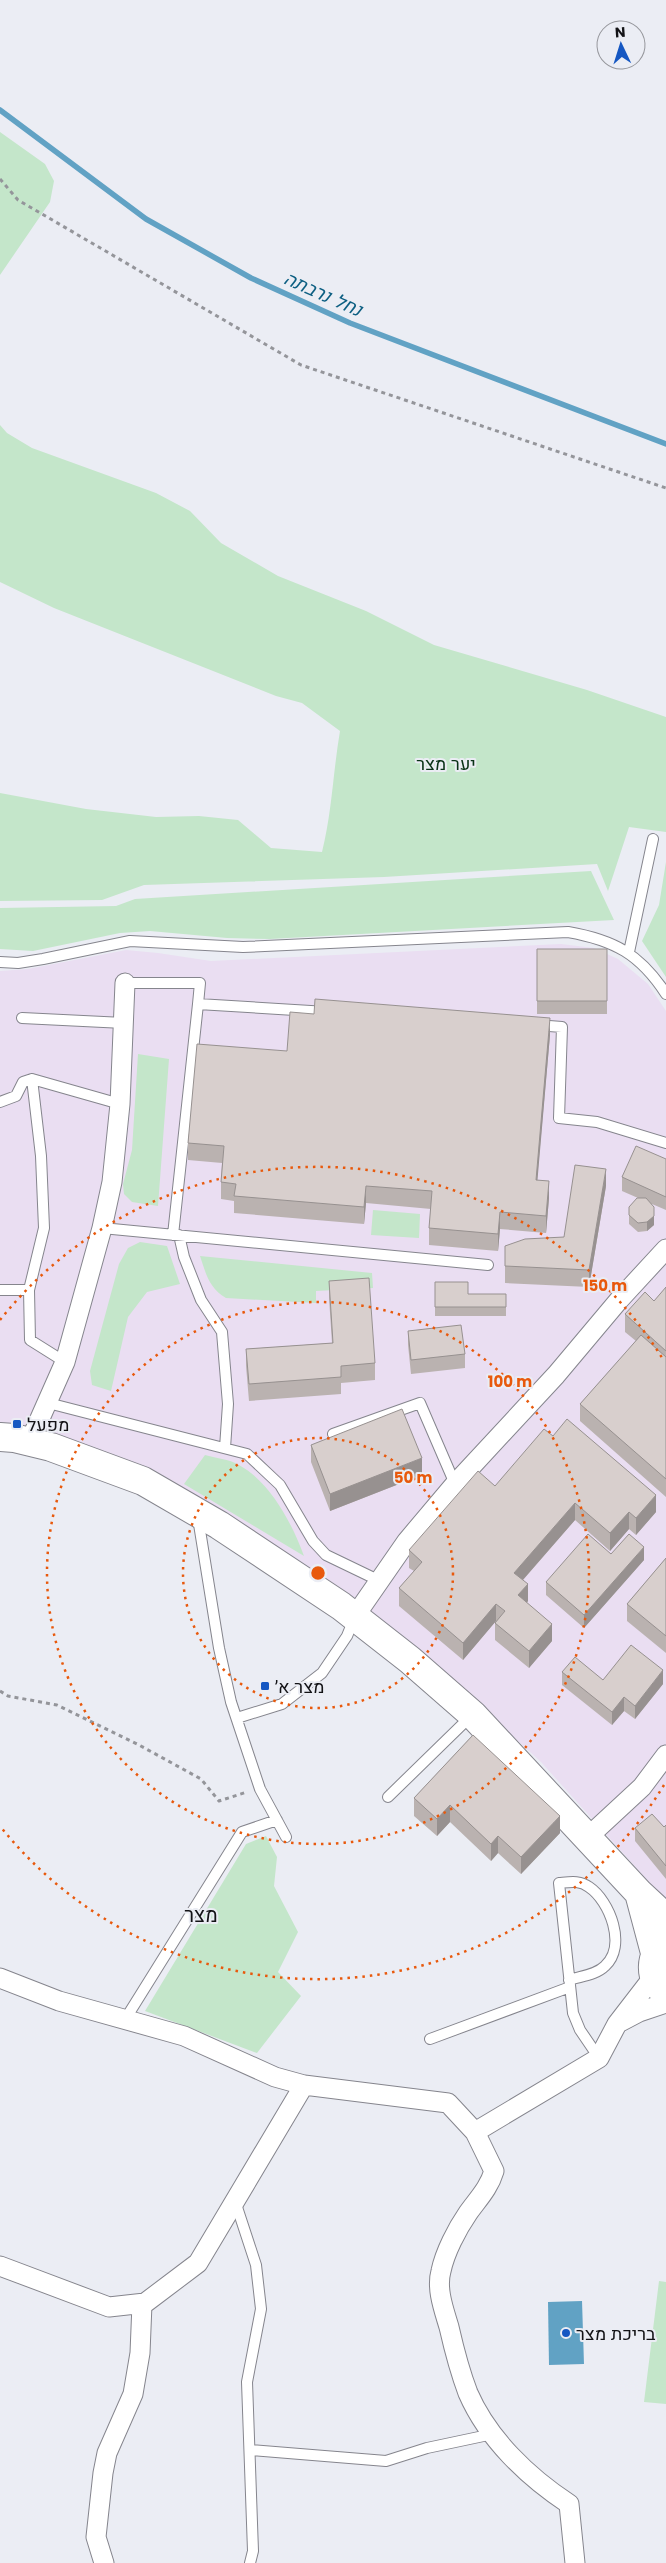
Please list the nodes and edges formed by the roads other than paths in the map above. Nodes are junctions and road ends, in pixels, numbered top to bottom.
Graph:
1 (653, 839) dead end
2 (629, 952) junction
3 (0, 962) edge
4 (125, 983) joint
5 (666, 994) edge
6 (198, 1004) junction
7 (336, 1013) edge
8 (22, 1018) dead end
9 (124, 1023) junction
10 (522, 1025) edge
11 (32, 1079) junction
12 (0, 1102) edge
13 (120, 1104) junction
14 (666, 1143) edge
15 (102, 1228) junction
16 (176, 1235) junction
17 (666, 1249) edge
18 (488, 1265) dead end
19 (0, 1290) edge
20 (29, 1290) junction
21 (65, 1362) junction
22 (48, 1403) junction
23 (333, 1434) edge
24 (0, 1437) edge
25 (30, 1441) junction
26 (225, 1448) junction
27 (455, 1484) junction
28 (197, 1512) junction
29 (380, 1581) junction
30 (356, 1616) junction
31 (473, 1715) junction
32 (237, 1718) junction
33 (666, 1755) edge
34 (388, 1797) dead end
35 (277, 1820) junction
36 (286, 1837) dead end
37 (588, 1837) junction
38 (639, 1893) junction
39 (666, 1918) edge
40 (660, 1966) edge
41 (0, 1978) edge
42 (569, 1983) junction
43 (666, 2003) edge
44 (126, 2018) junction
45 (617, 2024) junction
46 (430, 2039) dead end
47 (599, 2058) junction
48 (304, 2085) junction
49 (475, 2132) junction
50 (235, 2200) junction
51 (0, 2266) edge
52 (142, 2304) junction
53 (493, 2434) junction
54 (250, 2450) junction
55 (104, 2563) edge
56 (250, 2563) edge
57 (575, 2563) edge

1 - 2 lane
2 - 3 lane
2 - 5 lane
4 - 6 lane
4 - 9 street
6 - 7 lane
6 - 16 lane
8 - 9 lane
9 - 13 street
10 - 14 lane
11 - 12 lane
11 - 13 lane
11 - 20 lane
13 - 15 street
15 - 16 lane
15 - 21 street
16 - 18 lane
16 - 26 lane
17 - 27 street
19 - 20 lane
20 - 21 lane
21 - 22 street
22 - 25 street
22 - 26 lane
23 - 27 lane
24 - 25 street
25 - 28 street
26 - 29 lane
27 - 29 street
28 - 30 street
28 - 32 lane
29 - 30 street
30 - 31 street
30 - 32 lane
31 - 34 lane
31 - 37 street
32 - 35 lane
33 - 37 street
35 - 36 lane
35 - 44 lane
37 - 38 street
38 - 39 street
38 - 40 street
40 - 45 street
41 - 44 street
42 - 42 lane
42 - 46 lane
42 - 47 lane
43 - 45 street
44 - 48 street
45 - 47 street
47 - 49 street
48 - 49 street
48 - 50 street
49 - 53 street
50 - 52 street
50 - 54 lane
51 - 52 street
52 - 55 street
53 - 54 lane
53 - 57 street
54 - 56 lane

